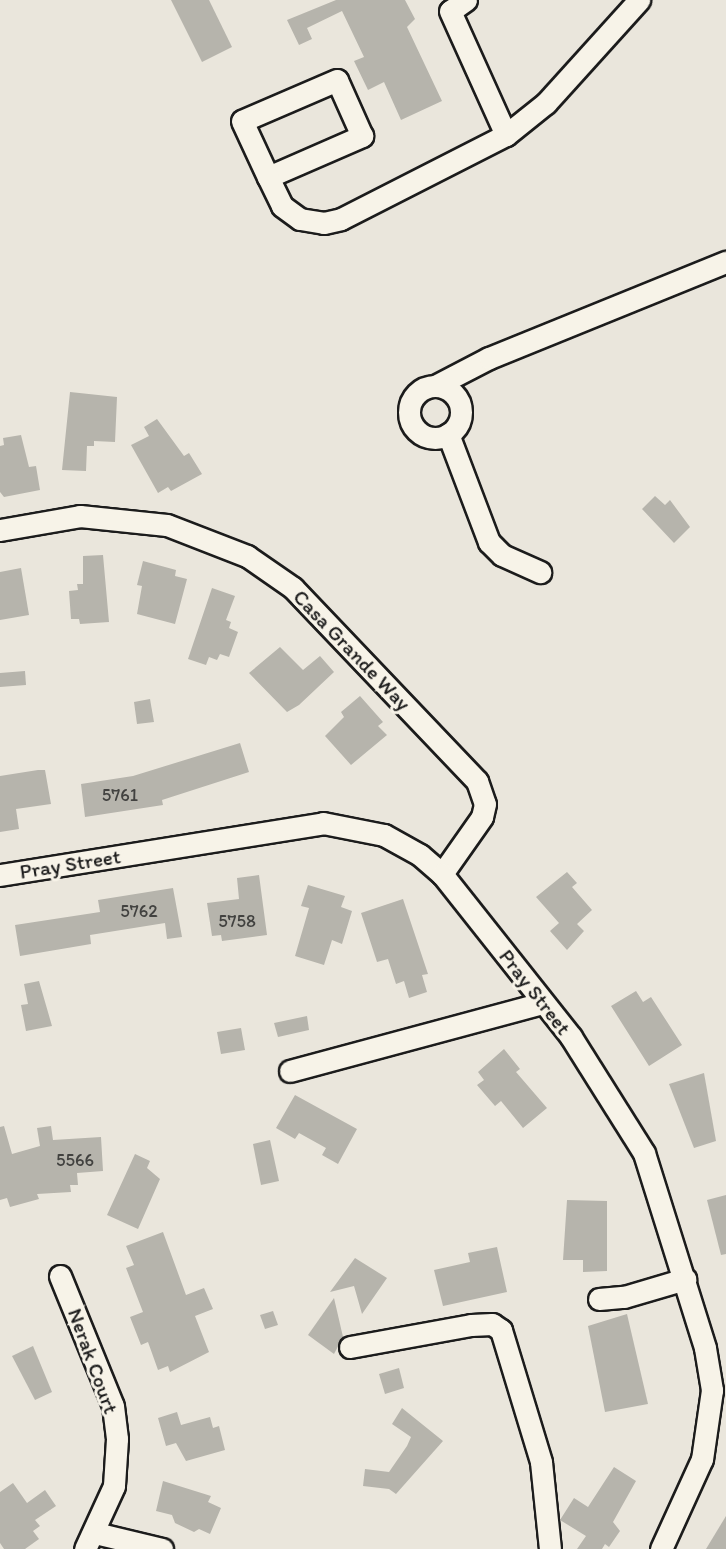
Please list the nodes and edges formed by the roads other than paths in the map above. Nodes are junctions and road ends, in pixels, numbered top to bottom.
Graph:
1 (466, 0) edge
2 (639, 0) edge
3 (506, 135) junction
4 (268, 177) junction
5 (726, 262) edge
6 (435, 386) junction
7 (448, 434) junction
8 (0, 530) edge
9 (540, 572) dead end
10 (442, 874) junction
11 (0, 875) edge
12 (542, 1003) junction
13 (290, 1071) dead end
14 (60, 1276) dead end
15 (685, 1279) junction
16 (599, 1299) dead end
17 (351, 1347) dead end
18 (90, 1541) edge
19 (162, 1549) edge
20 (550, 1549) edge
21 (661, 1549) edge

1 - 3 street
2 - 3 street
3 - 4 street
4 - 4 street
5 - 6 street
6 - 7 street
6 - 7 street
7 - 9 street
8 - 10 street, Casa Grande Way
10 - 11 street, Pray Street
10 - 12 street, Pray Street
12 - 13 street
12 - 15 street, Pray Street
14 - 18 street, Nerak Court
15 - 16 street
15 - 21 street, Pray Street
17 - 20 street
18 - 19 street

